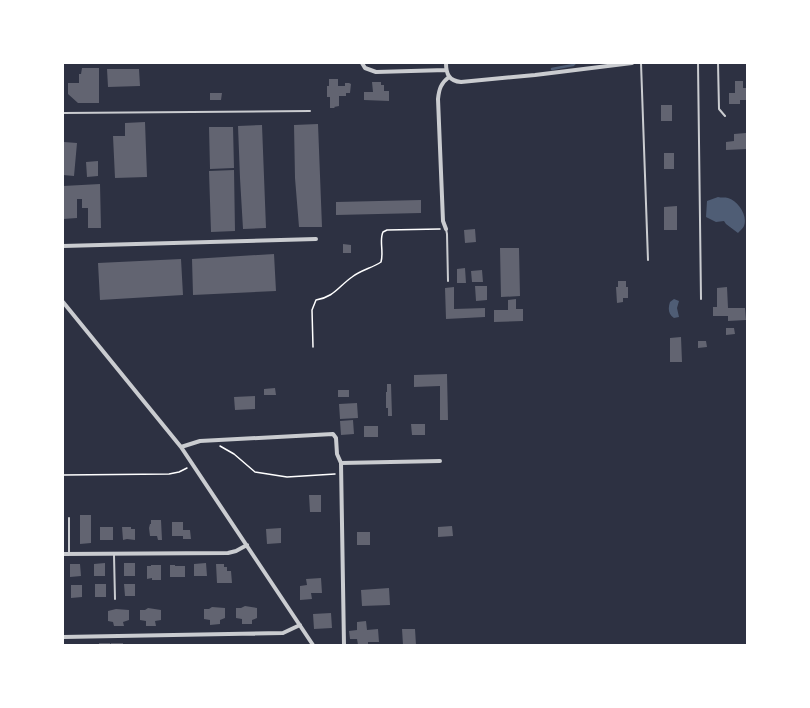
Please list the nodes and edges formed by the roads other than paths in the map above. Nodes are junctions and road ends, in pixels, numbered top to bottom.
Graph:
1 (362, 63) edge
2 (446, 63) edge
3 (632, 63) edge
4 (641, 63) edge
5 (698, 63) edge
6 (718, 63) edge
7 (446, 70) junction
8 (449, 77) junction
9 (310, 111) dead end
10 (63, 113) edge
11 (725, 116) dead end
12 (446, 229) joint
13 (316, 239) dead end
14 (63, 246) edge
15 (648, 260) dead end
16 (448, 281) dead end
17 (701, 299) dead end
18 (63, 302) edge
19 (181, 447) junction
20 (440, 461) dead end
21 (341, 463) junction
22 (69, 518) dead end
23 (247, 546) junction
24 (63, 554) edge
25 (69, 554) junction
26 (114, 554) junction
27 (115, 599) dead end
28 (300, 625) junction
29 (63, 637) edge
30 (313, 645) edge
31 (344, 645) edge

1 - 7 street
2 - 7 street
3 - 8 street
4 - 15 lane
5 - 17 lane
6 - 11 lane
7 - 8 street
8 - 12 street
9 - 10 lane
12 - 16 lane
13 - 14 street
18 - 19 street
19 - 21 street
19 - 23 street
20 - 21 street
21 - 31 street
22 - 25 lane
23 - 26 street
23 - 28 street
24 - 25 street
25 - 26 street
26 - 27 lane
28 - 29 street
28 - 30 street

